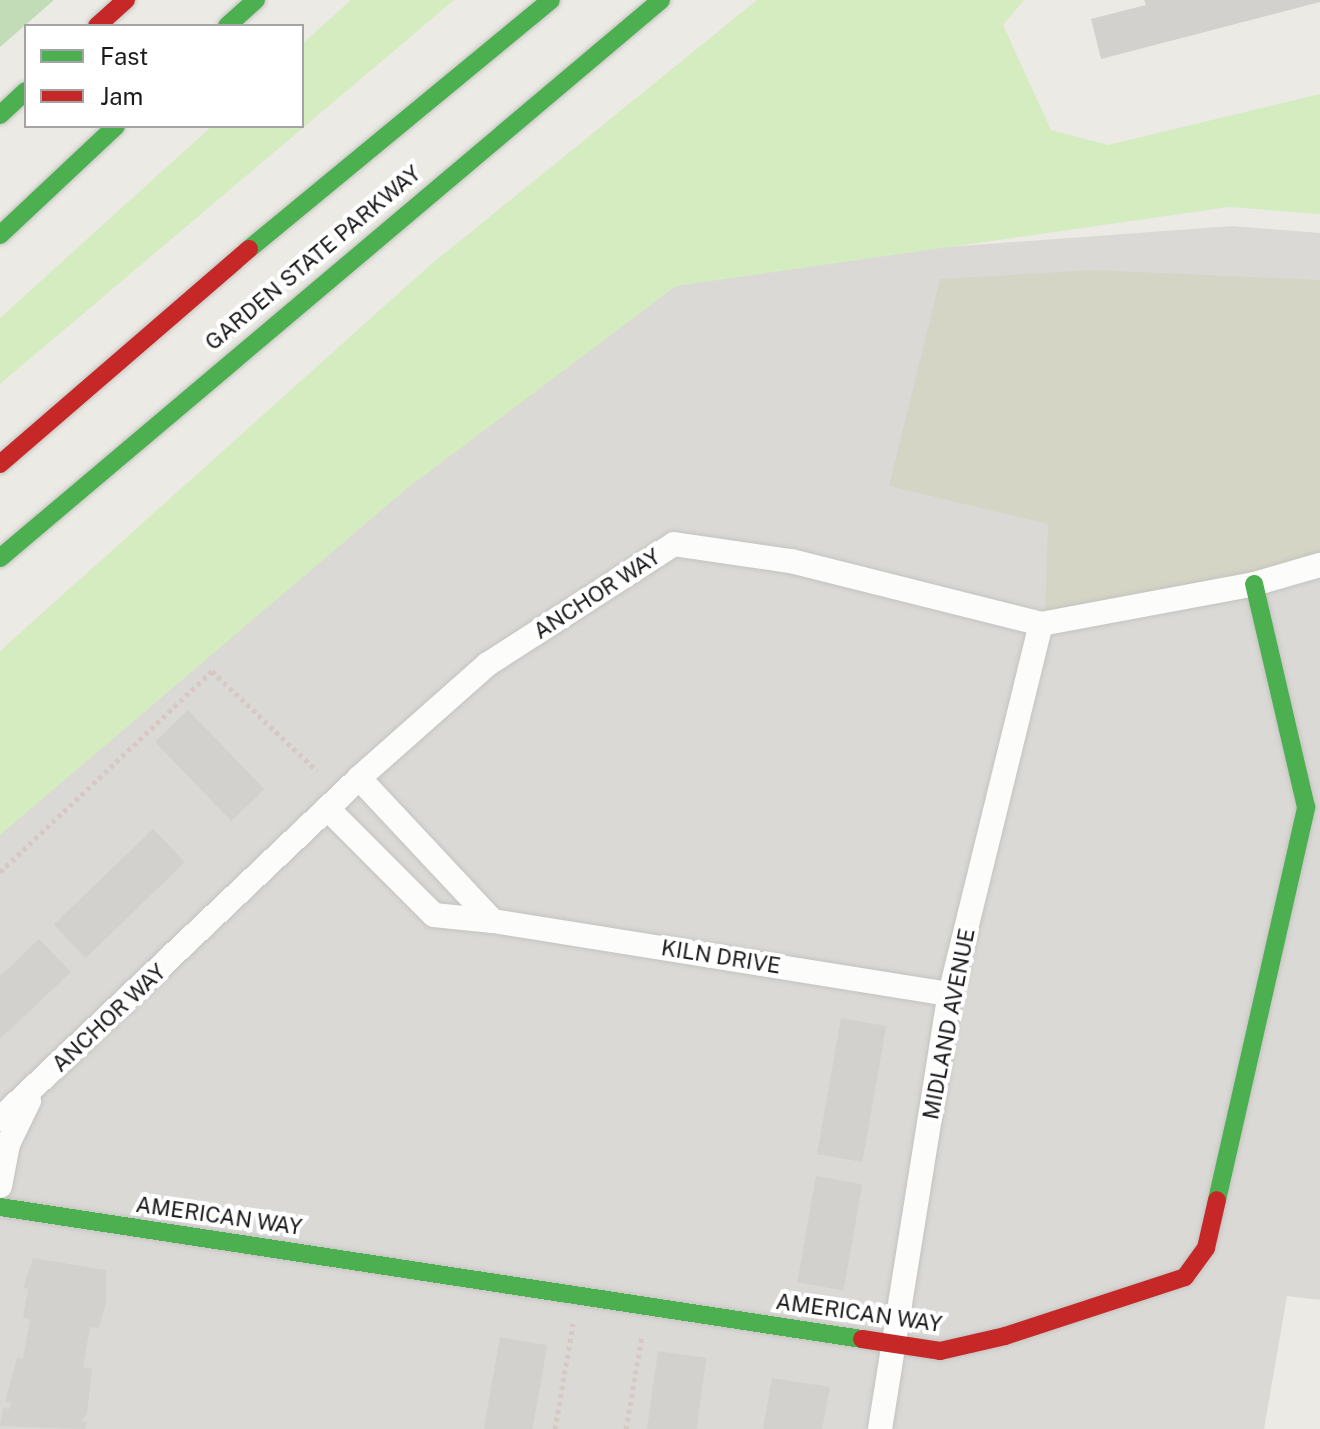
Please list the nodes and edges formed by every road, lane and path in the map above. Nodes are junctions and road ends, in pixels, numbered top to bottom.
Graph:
1 (126, 0) edge
2 (256, 0) edge
3 (551, 0) edge
4 (661, 0) edge
5 (99, 24) edge
6 (229, 24) edge
7 (24, 93) edge
8 (0, 115) edge
9 (114, 128) edge
10 (0, 235) edge
11 (0, 464) edge
12 (0, 558) edge
13 (1320, 565) edge
14 (1254, 584) junction
15 (1041, 624) junction
16 (317, 771) dead end
17 (359, 778) junction
18 (329, 810) junction
19 (0, 872) edge
20 (493, 921) junction
21 (950, 994) junction
22 (34, 1092) junction
23 (0, 1119) edge
24 (0, 1186) edge
25 (0, 1207) edge
26 (573, 1323) dead end
27 (642, 1334) dead end
28 (894, 1344) junction
29 (555, 1429) edge
30 (626, 1429) edge
31 (880, 1429) edge

1 - 5 main road
2 - 6 main road
3 - 11 main road
4 - 12 main road, GARDEN STATE PARKWAY
7 - 8 main road
9 - 10 main road
13 - 14 street, ANCHOR WAY
14 - 15 street, ANCHOR WAY
14 - 28 main road, AMERICAN WAY
15 - 17 street, ANCHOR WAY
15 - 21 street, MIDLAND AVENUE
16 - 19 path
17 - 18 street, ANCHOR WAY
17 - 20 street
18 - 20 street, KILN DRIVE
18 - 22 street, ANCHOR WAY
20 - 21 street, KILN DRIVE
21 - 28 street, MIDLAND AVENUE
22 - 23 street, ANCHOR WAY
22 - 24 street, ANCHOR WAY
25 - 28 main road, AMERICAN WAY
26 - 29 path
27 - 30 path
28 - 31 street, MIDLAND AVENUE

